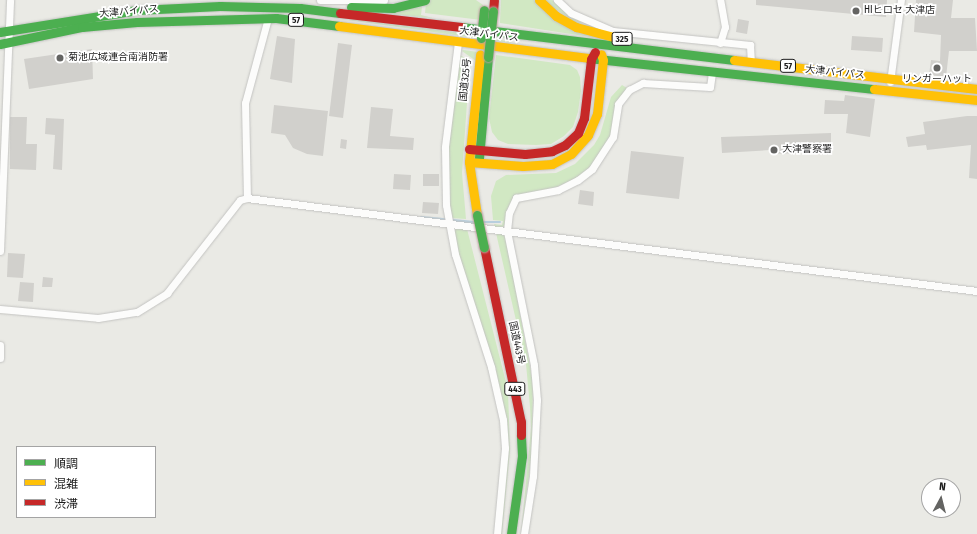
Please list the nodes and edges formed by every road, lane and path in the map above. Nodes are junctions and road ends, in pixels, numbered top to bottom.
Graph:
1 (10, 0) edge
2 (320, 0) edge
3 (384, 0) edge
4 (425, 0) edge
5 (485, 0) edge
6 (494, 0) edge
7 (539, 0) edge
8 (557, 0) edge
9 (720, 0) edge
10 (901, 0) edge
11 (276, 4) edge
12 (300, 8) junction
13 (488, 11) junction
14 (272, 18) junction
15 (4, 32) edge
16 (458, 42) junction
17 (720, 42) junction
18 (4, 43) edge
19 (599, 44) junction
20 (712, 58) junction
21 (591, 59) junction
22 (604, 60) junction
23 (751, 62) junction
24 (712, 72) junction
25 (891, 78) junction
26 (977, 89) edge
27 (889, 90) junction
28 (977, 100) edge
29 (474, 149) junction
30 (469, 162) junction
31 (479, 163) junction
32 (473, 182) junction
33 (247, 198) junction
34 (449, 224) junction
35 (507, 231) junction
36 (0, 251) edge
37 (977, 291) edge
38 (0, 309) edge
39 (0, 345) edge
40 (0, 358) edge
41 (497, 534) edge
42 (511, 534) edge
43 (524, 534) edge

1 - 15 street
2 - 3 street
4 - 12 highway, 57
5 - 13 highway, 国道325号
6 - 13 highway, 国道325号
7 - 20 highway, 325
8 - 17 street
9 - 17 street
10 - 25 street
11 - 12 highway, 大津バイパス / 57
11 - 14 street
11 - 15 highway, 大津バイパス / 57
12 - 19 highway, 大津バイパス / 57
13 - 29 highway, 国道325号, bridge
14 - 16 highway, 大津バイパス / 57
14 - 18 highway, 大津バイパス / 57
14 - 33 street
15 - 18 street
16 - 21 highway, 大津バイパス / 57
16 - 34 street
17 - 23 street
18 - 36 street
19 - 20 highway, 大津バイパス / 57
19 - 21 highway
19 - 22 highway
20 - 23 highway, 大津バイパス / 57
21 - 22 highway, 大津バイパス / 57
21 - 29 highway
22 - 24 highway, 大津バイパス / 57
22 - 31 highway
23 - 25 highway, 大津バイパス / 57
24 - 27 highway, 大津バイパス / 57
24 - 35 street
25 - 26 highway, 大津バイパス / 57
25 - 27 street
27 - 28 highway, 大津バイパス / 57
29 - 30 highway, 国道325号
29 - 31 highway, 国道443号 / 443
30 - 31 highway
30 - 32 highway, 国道443号 / 443
31 - 32 highway, 国道443号 / 443
32 - 42 highway, 国道443号 / 443, bridge
33 - 34 street
33 - 38 street
34 - 35 street
34 - 41 street
35 - 37 street
35 - 43 street
39 - 40 street

